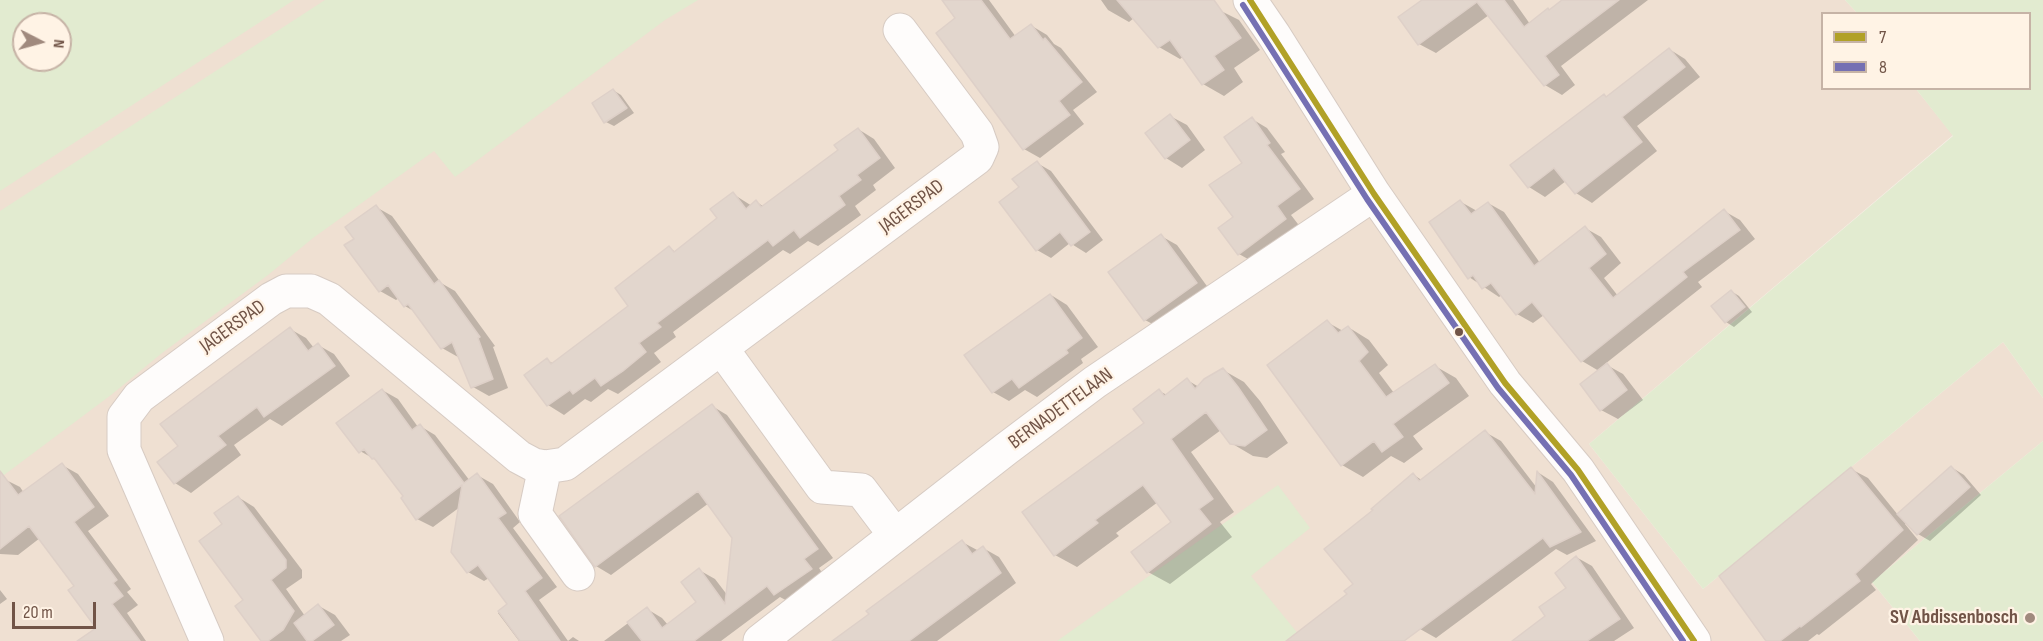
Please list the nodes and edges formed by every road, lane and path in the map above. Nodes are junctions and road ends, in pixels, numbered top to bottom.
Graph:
1 (1250, 0) edge
2 (900, 30) dead end
3 (1374, 194) junction
4 (722, 350) junction
5 (545, 467) junction
6 (895, 535) junction
7 (578, 574) dead end
8 (1680, 636) edge
9 (207, 641) edge
10 (760, 641) edge

1 - 3 street
2 - 4 street, JAGERSPAD
3 - 6 street, BERNADETTELAAN
3 - 8 street
4 - 5 street, JAGERSPAD
4 - 6 street
5 - 7 street
5 - 9 street, JAGERSPAD
6 - 10 street, BERNADETTELAAN

